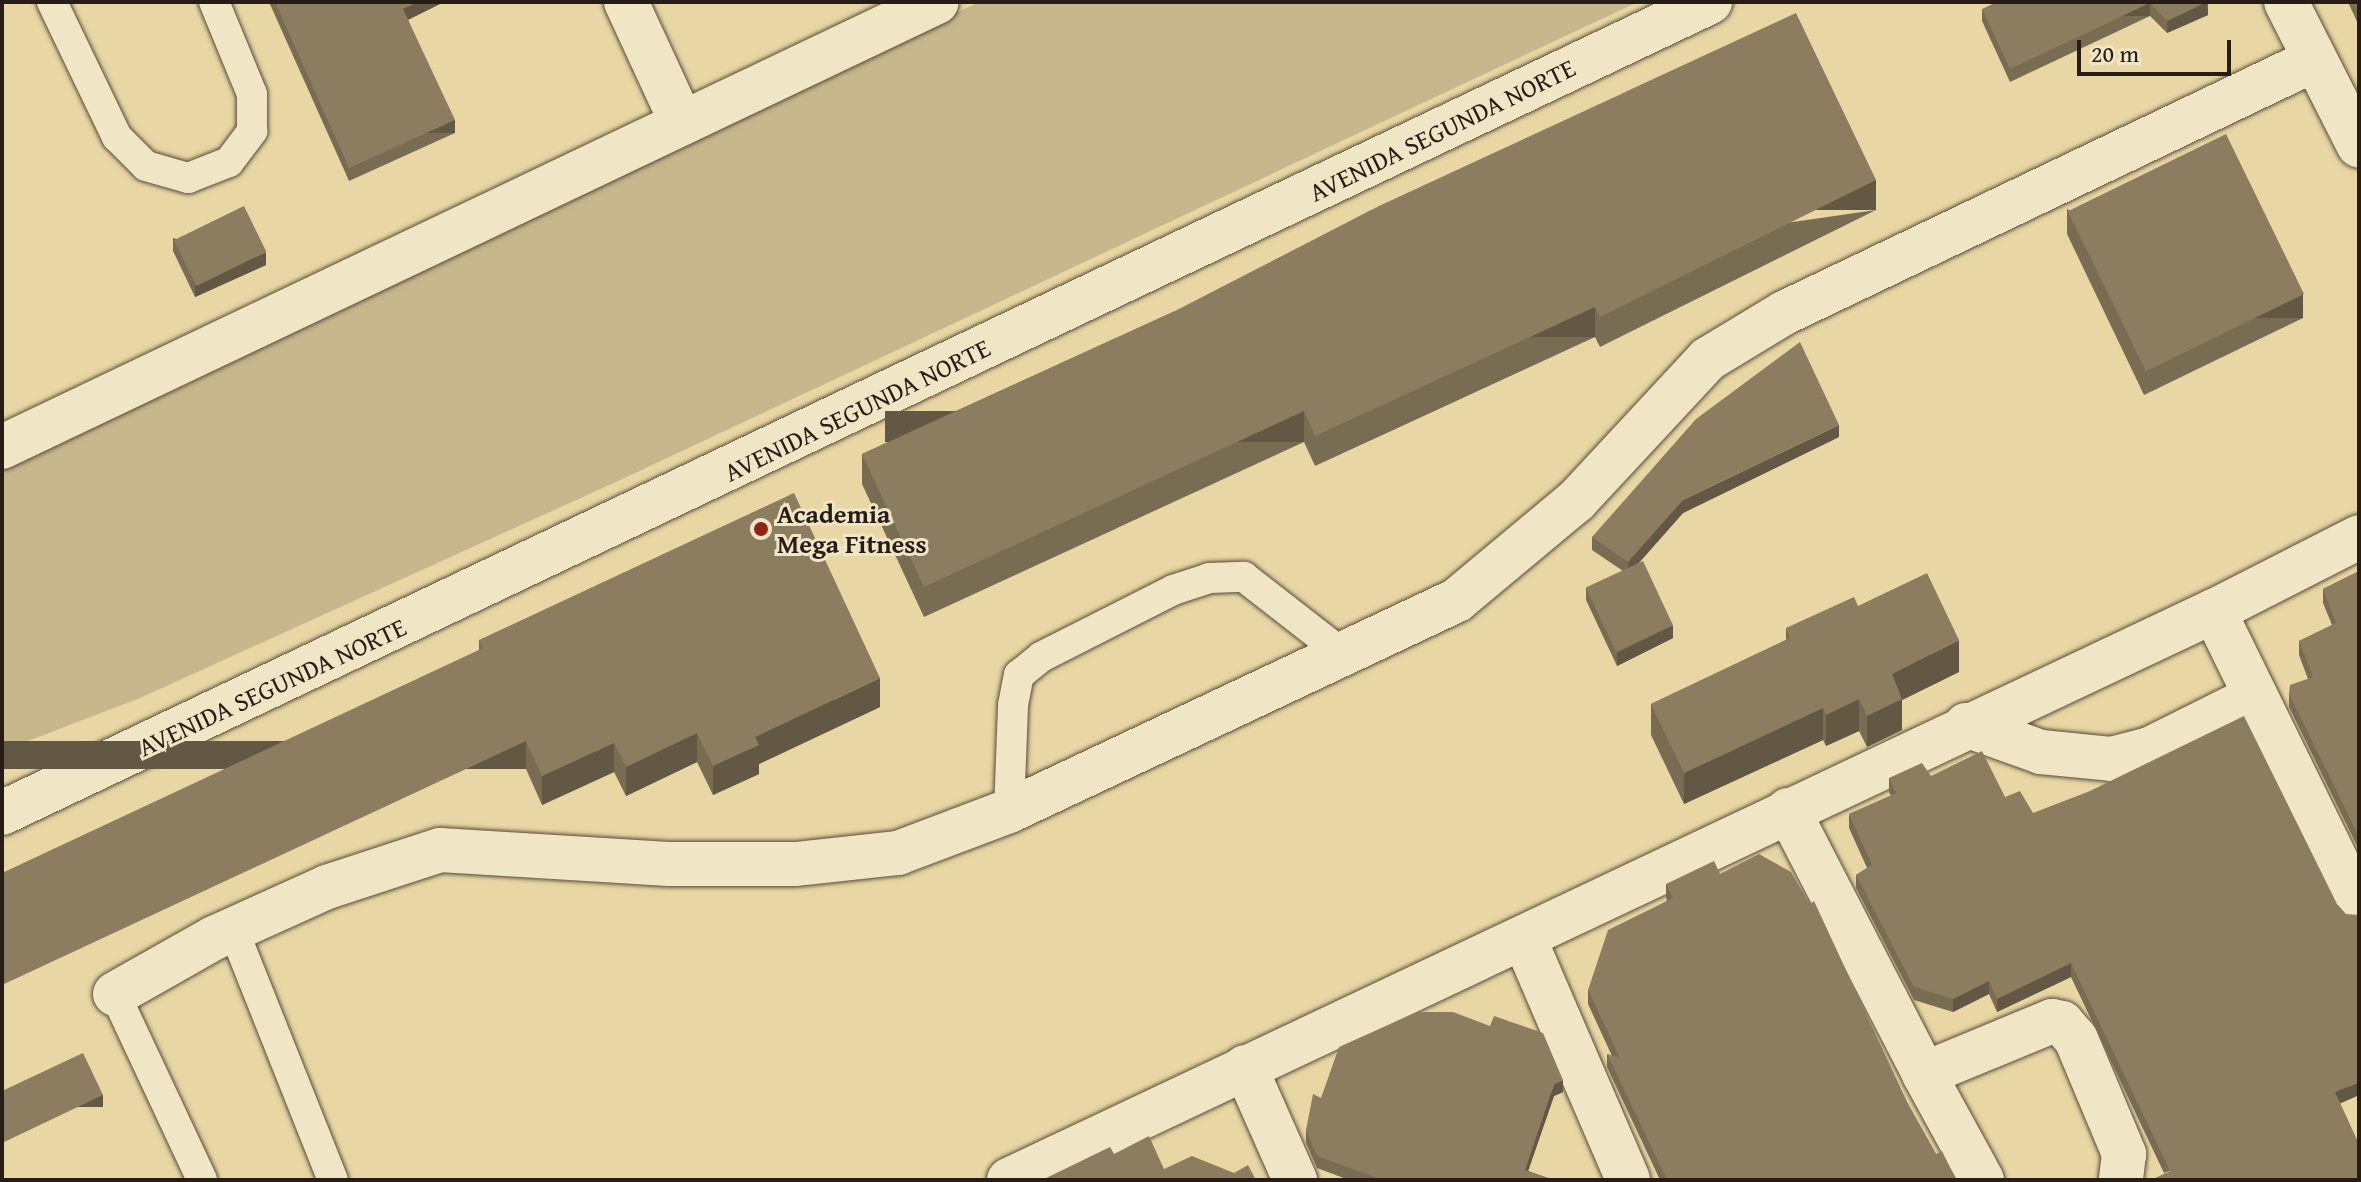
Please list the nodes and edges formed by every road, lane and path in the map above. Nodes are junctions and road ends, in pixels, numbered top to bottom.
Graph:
1 (52, 2) edge
2 (214, 2) edge
3 (626, 2) edge
4 (937, 2) edge
5 (1710, 2) edge
6 (2286, 2) edge
7 (2314, 60) junction
8 (682, 123) junction
9 (2359, 146) edge
10 (4, 444) edge
11 (2359, 537) edge
12 (2214, 611) junction
13 (1343, 654) junction
14 (2254, 697) junction
15 (1966, 725) junction
16 (1788, 810) junction
17 (1009, 811) junction
18 (2, 813) edge
19 (2359, 907) edge
20 (233, 929) junction
21 (1524, 938) junction
22 (115, 994) joint
23 (1245, 1067) junction
24 (1924, 1074) junction
25 (202, 1180) edge
26 (333, 1180) edge
27 (1009, 1180) edge
28 (1295, 1180) edge
29 (1628, 1180) edge
30 (1982, 1180) edge
31 (2121, 1180) edge

1 - 2 lane
3 - 8 street
4 - 8 street
5 - 18 street, AVENIDA SEGUNDA NORTE
6 - 7 street
7 - 9 street
7 - 13 street
8 - 10 street
11 - 12 street
12 - 14 street
12 - 15 street
13 - 17 street
13 - 17 lane
14 - 15 street
14 - 19 street
15 - 16 street
16 - 21 street
16 - 24 street
17 - 20 street
20 - 22 street
20 - 26 lane
21 - 23 street
21 - 29 street
22 - 25 lane
23 - 27 street
23 - 28 street
24 - 30 street
24 - 31 street

